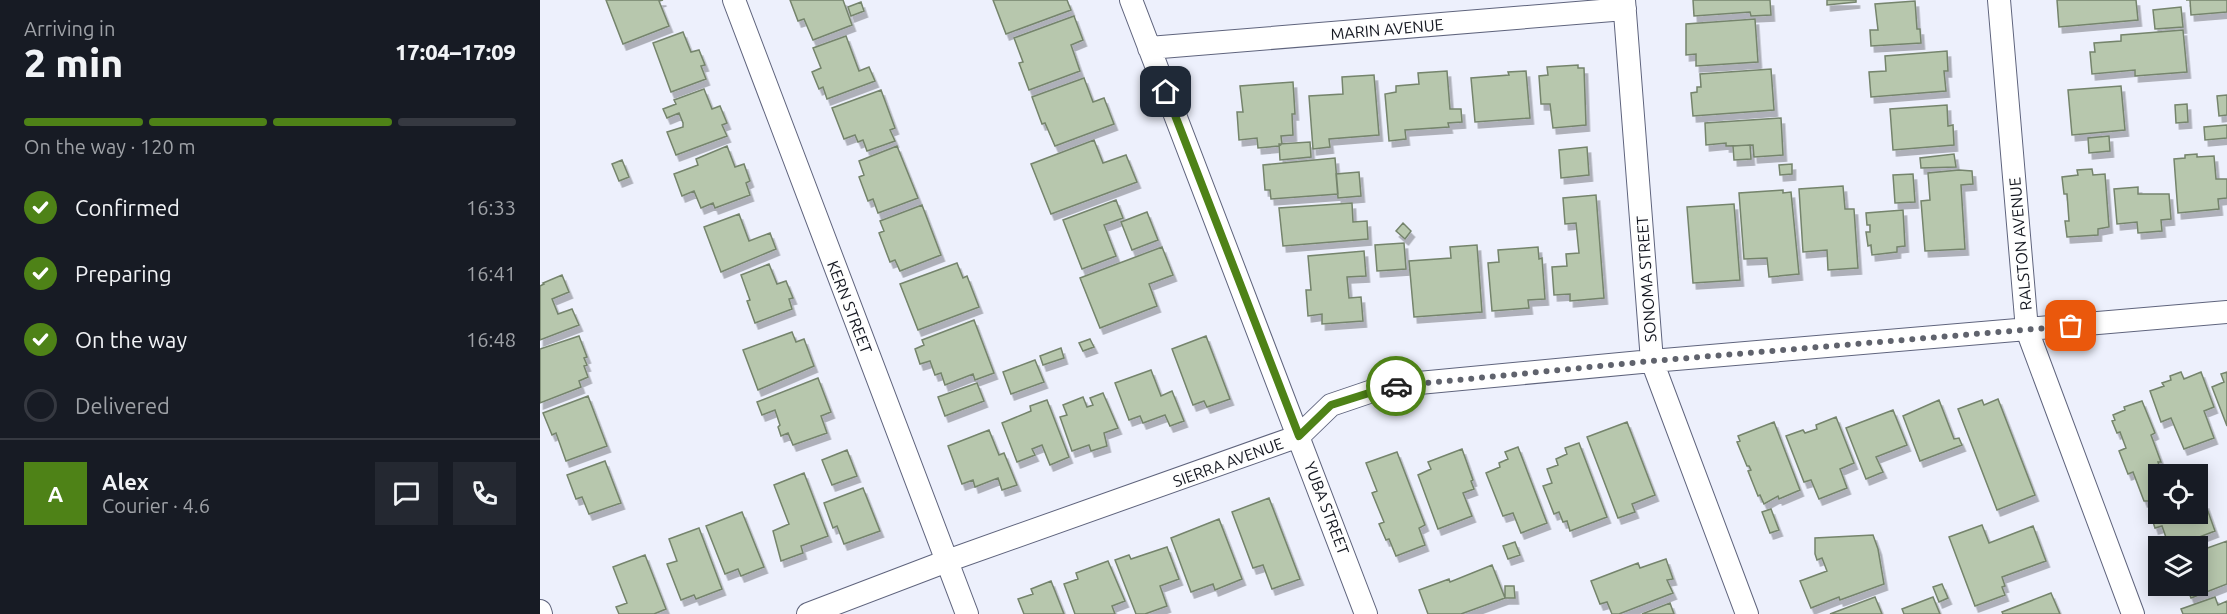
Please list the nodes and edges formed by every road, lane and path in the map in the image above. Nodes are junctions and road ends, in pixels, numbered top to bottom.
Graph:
1 (734, 0) edge
2 (1131, 0) edge
3 (1999, 0) edge
4 (1624, 5) edge
5 (1149, 48) junction
6 (2227, 312) edge
7 (2027, 330) junction
8 (1652, 361) junction
9 (1299, 436) junction
10 (947, 561) junction
11 (808, 614) edge
12 (967, 614) edge
13 (1366, 614) edge
14 (1748, 614) edge
15 (2133, 614) edge

1 - 10 street, KERN STREET
2 - 5 street, YUBA STREET
3 - 7 street, RALSTON AVENUE
4 - 5 street, MARIN AVENUE
4 - 8 street, SONOMA STREET
5 - 9 street, YUBA STREET
6 - 7 street, SIERRA AVENUE
7 - 8 street, SIERRA AVENUE
7 - 15 street, RALSTON AVENUE
8 - 9 street, SIERRA AVENUE
8 - 14 street, SONOMA STREET
9 - 10 street, SIERRA AVENUE
9 - 13 street, YUBA STREET
10 - 11 street, SIERRA AVENUE
10 - 12 street, KERN STREET

